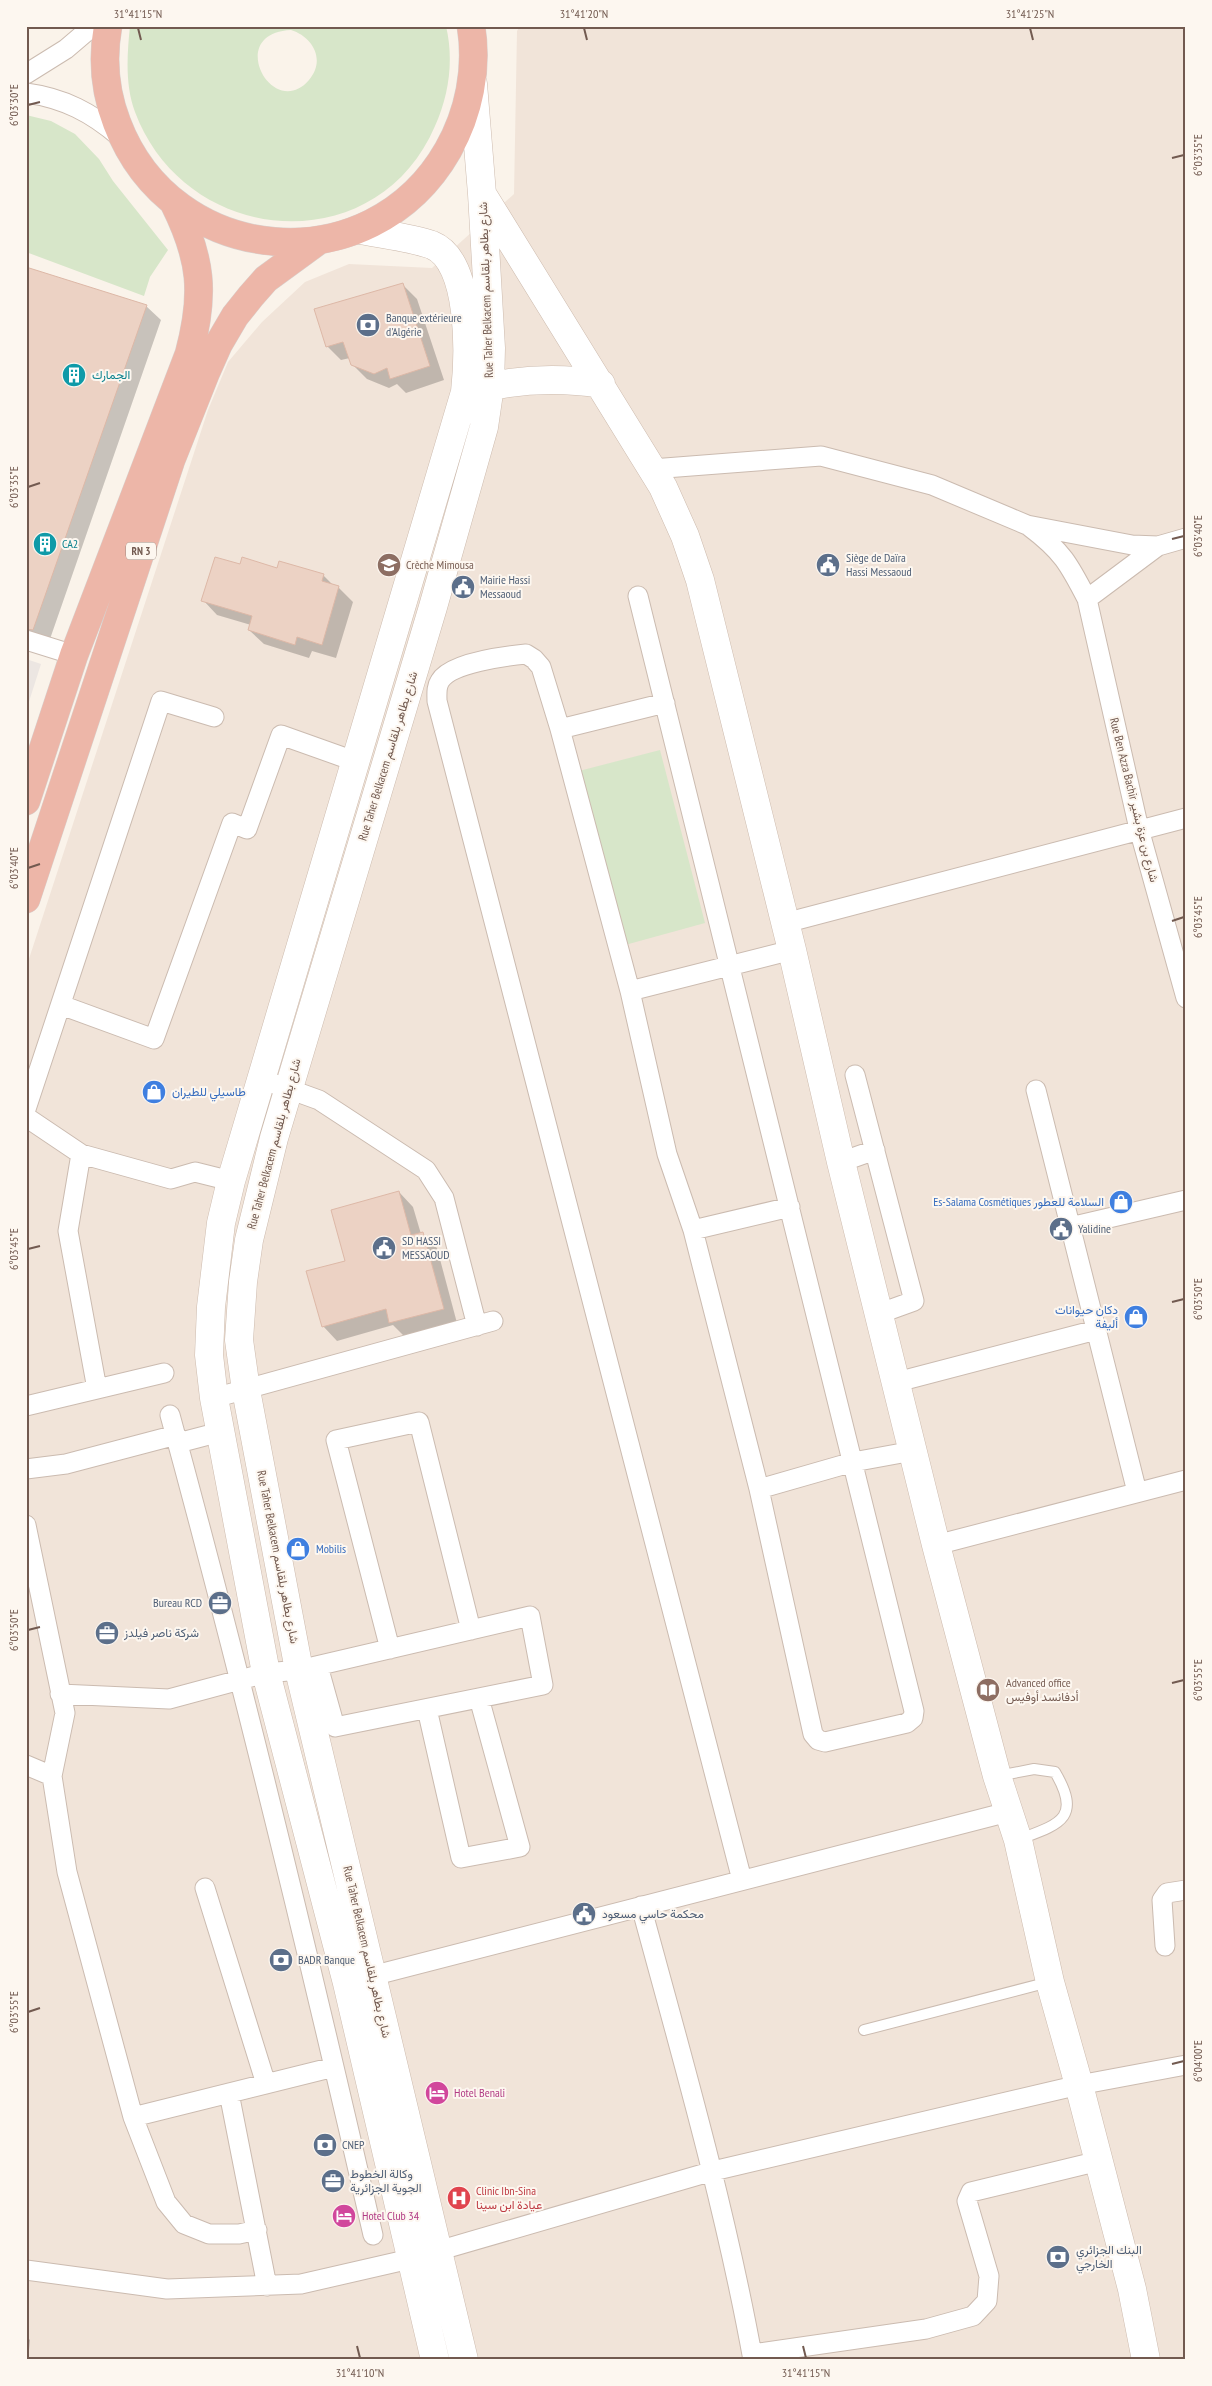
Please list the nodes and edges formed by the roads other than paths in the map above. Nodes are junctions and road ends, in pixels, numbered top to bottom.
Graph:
1 (92, 26) edge
2 (108, 26) edge
3 (475, 31) edge
4 (26, 74) edge
5 (473, 81) junction
6 (26, 93) edge
7 (123, 140) junction
8 (482, 194) junction
9 (174, 203) junction
10 (360, 230) junction
11 (318, 242) junction
12 (432, 245) junction
13 (486, 256) junction
14 (563, 325) junction
15 (601, 384) junction
16 (477, 389) junction
17 (652, 469) junction
18 (1027, 525) junction
19 (1186, 538) edge
20 (1158, 546) junction
21 (638, 596) dead end
22 (1087, 599) junction
23 (26, 640) edge
24 (74, 655) junction
25 (665, 703) junction
26 (214, 717) dead end
27 (560, 729) junction
28 (354, 762) junction
29 (26, 801) edge
30 (1186, 818) edge
31 (1139, 829) junction
32 (26, 899) edge
33 (785, 923) junction
34 (792, 950) junction
35 (731, 964) junction
36 (630, 991) junction
37 (1186, 998) edge
38 (60, 1005) junction
39 (855, 1075) dead end
40 (261, 1079) junction
41 (288, 1088) junction
42 (1036, 1090) dead end
43 (26, 1109) edge
44 (26, 1117) edge
45 (875, 1150) junction
46 (80, 1154) junction
47 (842, 1162) junction
48 (230, 1181) junction
49 (1186, 1200) edge
50 (790, 1207) junction
51 (1070, 1227) junction
52 (693, 1230) junction
53 (878, 1314) junction
54 (1096, 1330) junction
55 (164, 1373) dead end
56 (897, 1382) junction
57 (97, 1389) junction
58 (246, 1390) junction
59 (214, 1398) junction
60 (26, 1406) edge
61 (170, 1414) dead end
62 (220, 1432) junction
63 (177, 1439) junction
64 (913, 1451) junction
65 (853, 1462) junction
66 (26, 1469) edge
67 (1186, 1480) edge
68 (759, 1489) junction
69 (1137, 1492) junction
70 (26, 1525) edge
71 (936, 1545) junction
72 (471, 1630) junction
73 (390, 1649) junction
74 (309, 1668) junction
75 (254, 1677) junction
76 (60, 1694) junction
77 (479, 1698) junction
78 (427, 1709) junction
79 (26, 1765) edge
80 (52, 1776) junction
81 (998, 1776) junction
82 (1008, 1812) junction
83 (1018, 1840) junction
84 (742, 1880) junction
85 (205, 1888) dead end
86 (1186, 1890) edge
87 (641, 1906) junction
88 (1165, 1946) dead end
89 (360, 1980) junction
90 (1050, 1982) junction
91 (864, 2030) dead end
92 (1186, 2065) edge
93 (334, 2067) junction
94 (266, 2084) junction
95 (1079, 2085) junction
96 (229, 2093) junction
97 (133, 2116) junction
98 (1099, 2161) junction
99 (713, 2171) junction
100 (257, 2230) junction
101 (373, 2235) dead end
102 (439, 2250) junction
103 (410, 2259) junction
104 (26, 2270) edge
105 (267, 2286) junction
106 (752, 2357) edge
107 (436, 2360) edge
108 (464, 2360) edge
109 (1146, 2360) edge

1 - 4 street
2 - 7 highway
3 - 5 highway
5 - 8 main road, Rue Taher Belkacem شارع بطاهر بلقاسم
5 - 10 highway
6 - 7 street
7 - 9 highway
8 - 13 main road, Rue Taher Belkacem شارع بطاهر بلقاسم
8 - 14 main road
9 - 11 highway
9 - 24 highway, RN 3
10 - 11 highway
10 - 12 main road, Rue Taher Belkacem شارع بطاهر بلقاسم
11 - 32 highway, RN 3
12 - 13 main road
12 - 16 main road, Rue Taher Belkacem شارع بطاهر بلقاسم
13 - 14 main road
13 - 16 main road, Rue Taher Belkacem شارع بطاهر بلقاسم
14 - 15 main road
15 - 16 main road
15 - 17 main road
16 - 28 main road, Rue Taher Belkacem شارع بطاهر بلقاسم
16 - 41 main road, Rue Taher Belkacem شارع بطاهر بلقاسم
17 - 18 street
17 - 33 main road
18 - 20 street
18 - 22 street, Rue Ben Azza Bachir شارع بن عزة بشير
19 - 20 street
20 - 22 street
21 - 25 street
22 - 31 street, Rue Ben Azza Bachir شارع بن عزة بشير
23 - 24 street
24 - 29 highway, RN 3
25 - 27 street
25 - 35 street
26 - 38 street
27 - 36 street
27 - 84 street
28 - 38 street
28 - 40 main road, Rue Taher Belkacem شارع بطاهر بلقاسم
30 - 31 street
31 - 33 street
31 - 37 street, Rue Ben Azza Bachir شارع بن عزة بشير
33 - 34 main road
34 - 35 street
34 - 47 main road
35 - 36 street
35 - 50 street
36 - 52 street
38 - 43 street
39 - 45 street
40 - 41 street
40 - 48 main road, Rue Taher Belkacem شارع بطاهر بلقاسم
41 - 58 main road, Rue Taher Belkacem شارع بطاهر بلقاسم
41 - 58 street
42 - 51 street
44 - 46 street
45 - 47 street
45 - 53 street
46 - 48 street
46 - 57 street
47 - 53 main road
48 - 59 main road, Rue Taher Belkacem شارع بطاهر بلقاسم
49 - 51 street
50 - 52 street
50 - 65 street
51 - 54 street
52 - 68 street
53 - 56 main road
54 - 56 street
54 - 69 street
55 - 57 street
56 - 64 main road
57 - 60 street
58 - 59 street
58 - 74 main road, Rue Taher Belkacem شارع بطاهر بلقاسم
59 - 62 main road, Rue Taher Belkacem شارع بطاهر بلقاسم
61 - 63 street
62 - 63 street
62 - 75 main road, Rue Taher Belkacem شارع بطاهر بلقاسم
63 - 66 street
63 - 75 street
64 - 65 street
64 - 71 main road
65 - 68 street
65 - 68 street
67 - 69 street
69 - 71 street
70 - 76 street
71 - 81 main road
72 - 73 street
72 - 73 street
72 - 77 street
73 - 74 street
74 - 75 street
74 - 78 street
74 - 89 main road, Rue Taher Belkacem شارع بطاهر بلقاسم
75 - 76 street
75 - 89 main road, Rue Taher Belkacem شارع بطاهر بلقاسم
75 - 93 street
76 - 80 street
77 - 78 street
77 - 78 street
79 - 80 street
80 - 97 street
81 - 82 main road
81 - 83 lane
82 - 83 main road
82 - 84 street
83 - 90 main road
84 - 87 street
85 - 94 street
86 - 88 street
87 - 89 street
87 - 99 street
89 - 102 main road, Rue Taher Belkacem شارع بطاهر بلقاسم
89 - 103 main road, Rue Taher Belkacem شارع بطاهر بلقاسم
90 - 91 lane
90 - 95 main road
92 - 95 street
93 - 94 street
93 - 101 street
94 - 96 street
95 - 98 main road
95 - 99 street
96 - 97 street
96 - 100 street
97 - 100 street
98 - 106 street
98 - 109 main road
99 - 102 street
99 - 106 street
100 - 105 street
102 - 103 street
102 - 108 main road, Rue Taher Belkacem شارع بطاهر بلقاسم
103 - 105 street
103 - 107 main road, Rue Taher Belkacem شارع بطاهر بلقاسم
104 - 105 street

